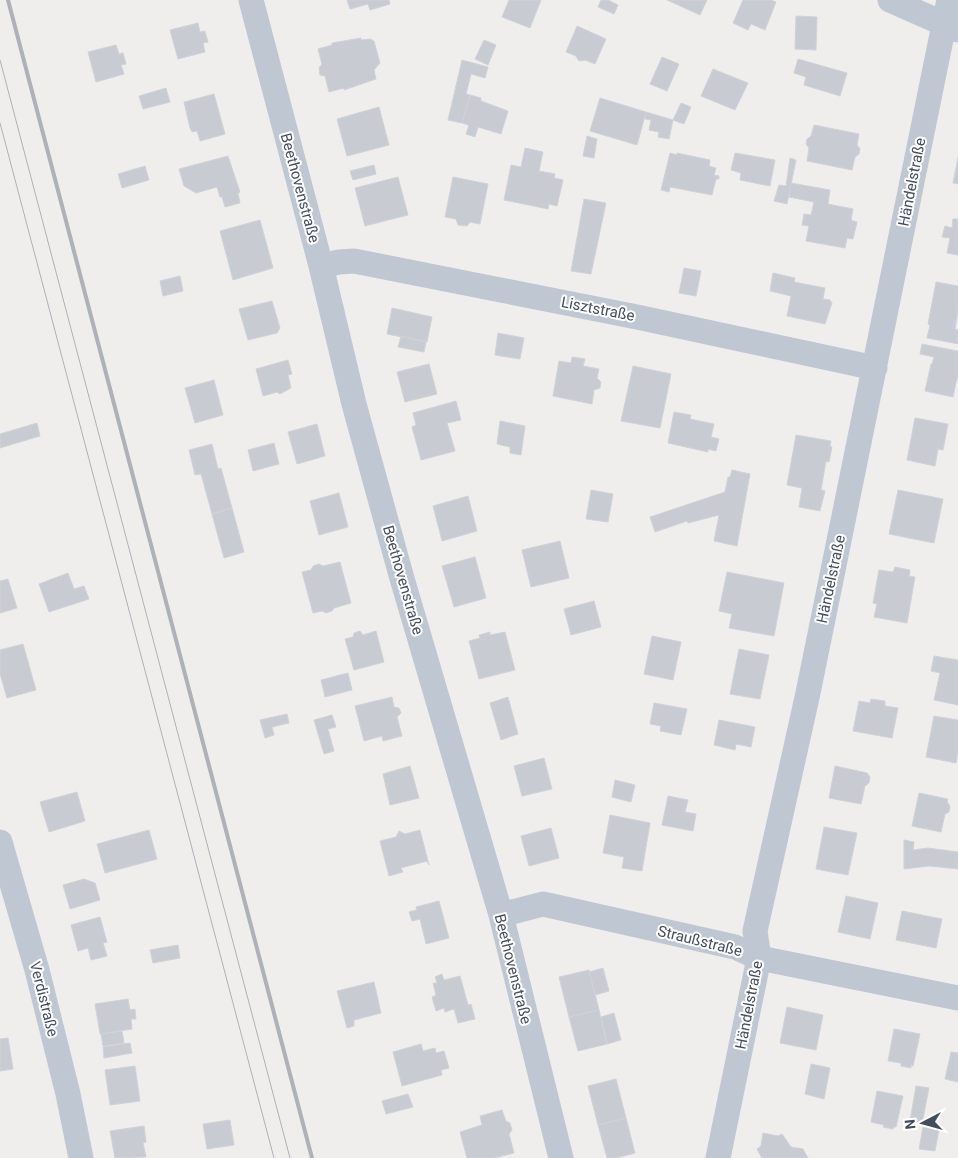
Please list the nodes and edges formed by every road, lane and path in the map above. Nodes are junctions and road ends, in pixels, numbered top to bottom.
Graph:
1 (251, 0) edge
2 (890, 0) edge
3 (949, 0) edge
4 (951, 27) edge
5 (321, 266) junction
6 (875, 368) junction
7 (0, 842) edge
8 (501, 915) junction
9 (759, 958) junction
10 (958, 998) edge
11 (81, 1158) edge
12 (561, 1158) edge
13 (718, 1158) edge

1 - 5 street, Beethovenstraße
2 - 4 street
3 - 4 street, Händelstraße
4 - 6 street, Händelstraße
5 - 6 street, Lisztstraße
5 - 8 street, Beethovenstraße
6 - 9 street, Händelstraße
7 - 11 street, Verdistraße
8 - 9 street, Straußstraße
8 - 12 street, Beethovenstraße
9 - 10 street, Straußstraße
9 - 13 street, Händelstraße

